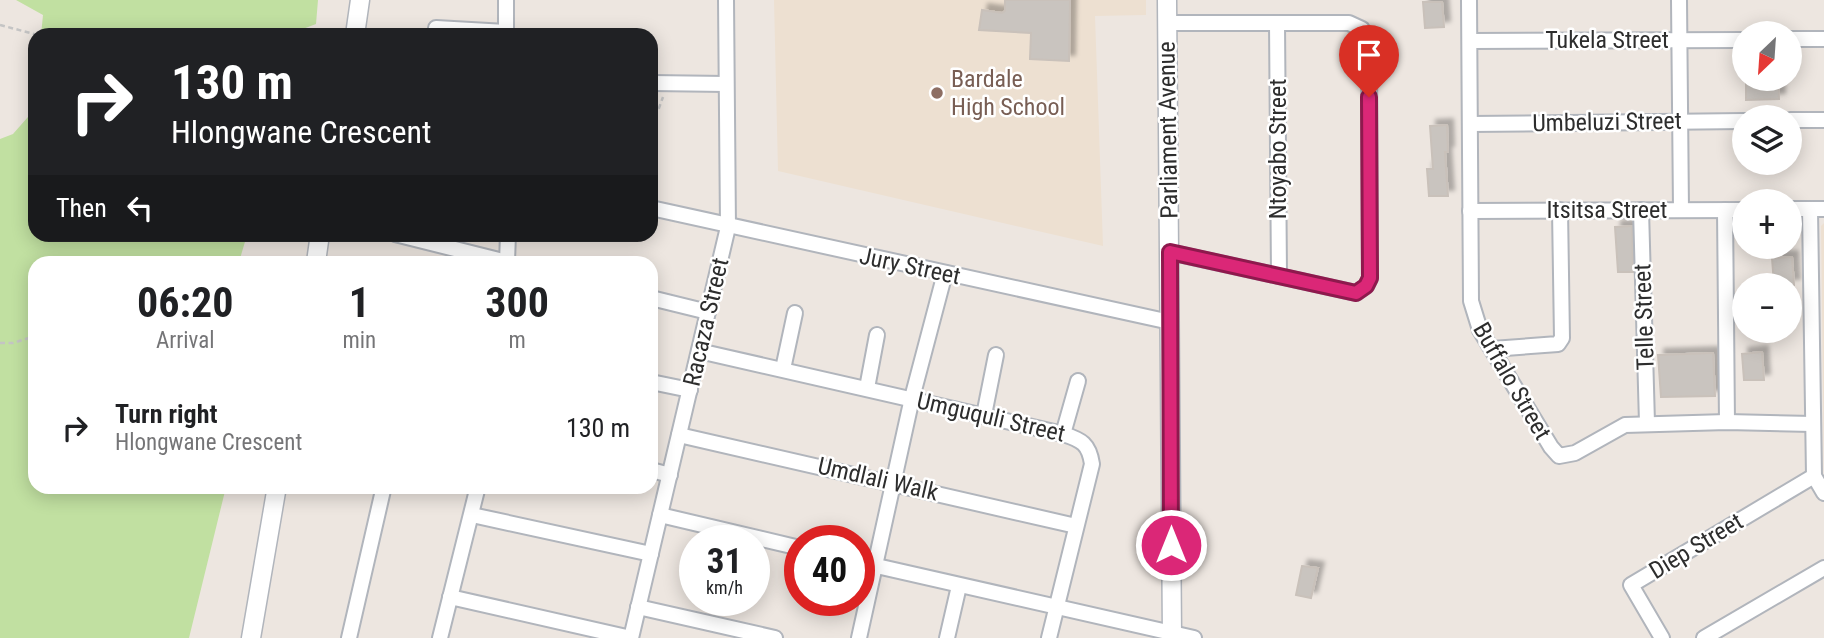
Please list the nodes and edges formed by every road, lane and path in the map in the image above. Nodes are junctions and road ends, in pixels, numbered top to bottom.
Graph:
1 (360, 0) edge
2 (506, 0) edge
3 (726, 0) edge
4 (1167, 0) edge
5 (1469, 0) edge
6 (1679, 0) edge
7 (1167, 23) junction
8 (1277, 23) junction
9 (0, 25) edge
10 (356, 28) edge
11 (506, 28) edge
12 (28, 32) edge
13 (1802, 39) edge
14 (1824, 39) edge
15 (1680, 40) junction
16 (1732, 40) edge
17 (1470, 41) junction
18 (658, 83) edge
19 (667, 83) junction
20 (726, 84) junction
21 (658, 109) edge
22 (1802, 120) edge
23 (1824, 120) edge
24 (1680, 121) junction
25 (1732, 121) edge
26 (1470, 124) junction
27 (1817, 209) edge
28 (658, 210) edge
29 (1560, 210) junction
30 (1641, 210) junction
31 (1681, 210) junction
32 (1725, 210) junction
33 (1732, 210) edge
34 (1470, 211) junction
35 (728, 227) junction
36 (427, 242) edge
37 (1170, 252) junction
38 (483, 256) edge
39 (945, 273) junction
40 (1279, 276) junction
41 (658, 300) edge
42 (708, 312) junction
43 (795, 313) dead end
44 (1170, 322) junction
45 (877, 335) dead end
46 (28, 338) edge
47 (0, 343) edge
48 (1492, 349) junction
49 (699, 351) junction
50 (996, 355) dead end
51 (783, 369) junction
52 (1078, 381) dead end
53 (658, 383) edge
54 (867, 388) junction
55 (690, 390) junction
56 (912, 398) junction
57 (984, 415) junction
58 (1727, 422) junction
59 (1647, 423) junction
60 (1812, 424) junction
61 (1063, 434) junction
62 (679, 435) junction
63 (658, 472) edge
64 (670, 475) junction
65 (1814, 476) junction
66 (893, 482) junction
67 (1824, 493) edge
68 (276, 494) edge
69 (382, 494) edge
70 (476, 494) edge
71 (472, 514) junction
72 (660, 515) junction
73 (1076, 526) junction
74 (784, 544) edge
75 (651, 554) junction
76 (875, 566) joint
77 (1824, 568) edge
78 (959, 586) junction
79 (450, 597) junction
80 (638, 607) junction
81 (1057, 607) junction
82 (864, 616) edge
83 (1172, 635) edge
84 (251, 638) edge
85 (349, 638) edge
86 (440, 638) edge
87 (631, 638) edge
88 (775, 638) edge
89 (859, 638) edge
90 (947, 638) edge
91 (1049, 638) edge
92 (1194, 638) edge
93 (1662, 638) edge
94 (1704, 638) edge

1 - 10 street
2 - 11 street
3 - 20 street, Racaza Street
4 - 7 street, Parliament Avenue
5 - 17 street, Buffalo Street
6 - 15 street
7 - 8 street
7 - 37 street, Parliament Avenue
8 - 40 street, Ntoyabo Street
8 - 40 street
9 - 12 path
13 - 14 street
15 - 16 street, Tukela Street
15 - 17 street, Tukela Street
15 - 24 street
17 - 26 street, Buffalo Street
18 - 19 street
19 - 20 street
19 - 21 path
20 - 35 street, Racaza Street
22 - 23 street
24 - 25 street, Umbeluzi Street
24 - 26 street, Umbeluzi Street
24 - 31 street
26 - 34 street, Buffalo Street
27 - 60 street
28 - 35 street, Jury Street
29 - 30 street, Itsitsa Street
29 - 34 street, Itsitsa Street
29 - 48 street
30 - 31 street, Itsitsa Street
30 - 59 street, Telle Street
31 - 32 street, Itsitsa Street
32 - 33 street, Itsitsa Street
32 - 58 street
34 - 48 street, Buffalo Street
35 - 39 street, Jury Street
35 - 42 street, Racaza Street
36 - 38 street
37 - 40 street
37 - 44 street, Parliament Avenue
39 - 44 street, Jury Street
39 - 56 street
41 - 42 street
42 - 49 street, Racaza Street
43 - 51 street
44 - 83 street, Parliament Avenue
45 - 54 street
46 - 47 path
48 - 59 street, Buffalo Street
49 - 51 street, Umguquli Street
49 - 55 street, Racaza Street
50 - 57 street
51 - 54 street, Umguquli Street
52 - 61 street
53 - 55 street
54 - 56 street, Umguquli Street
55 - 62 street, Racaza Street
56 - 57 street, Umguquli Street
56 - 66 street
57 - 61 street, Umguquli Street
58 - 59 street, Buffalo Street
58 - 60 street, Buffalo Street
60 - 65 street
61 - 73 street, Umguquli Street
62 - 64 street, Racaza Street
62 - 66 street, Umdlali Walk
63 - 64 street
64 - 72 street, Racaza Street
65 - 67 street
65 - 93 street, Diep Street
66 - 73 street, Umdlali Walk
66 - 76 street
68 - 84 street
69 - 85 street
70 - 71 street
71 - 75 street
71 - 79 street
72 - 74 street
72 - 75 street, Racaza Street
73 - 81 street, Umguquli Street
75 - 80 street, Racaza Street
76 - 78 street
77 - 94 street
78 - 81 street
78 - 90 street
79 - 86 street
79 - 87 street
80 - 87 street, Racaza Street
80 - 88 street
81 - 83 street
81 - 91 street, Umguquli Street
82 - 89 street
83 - 92 street

